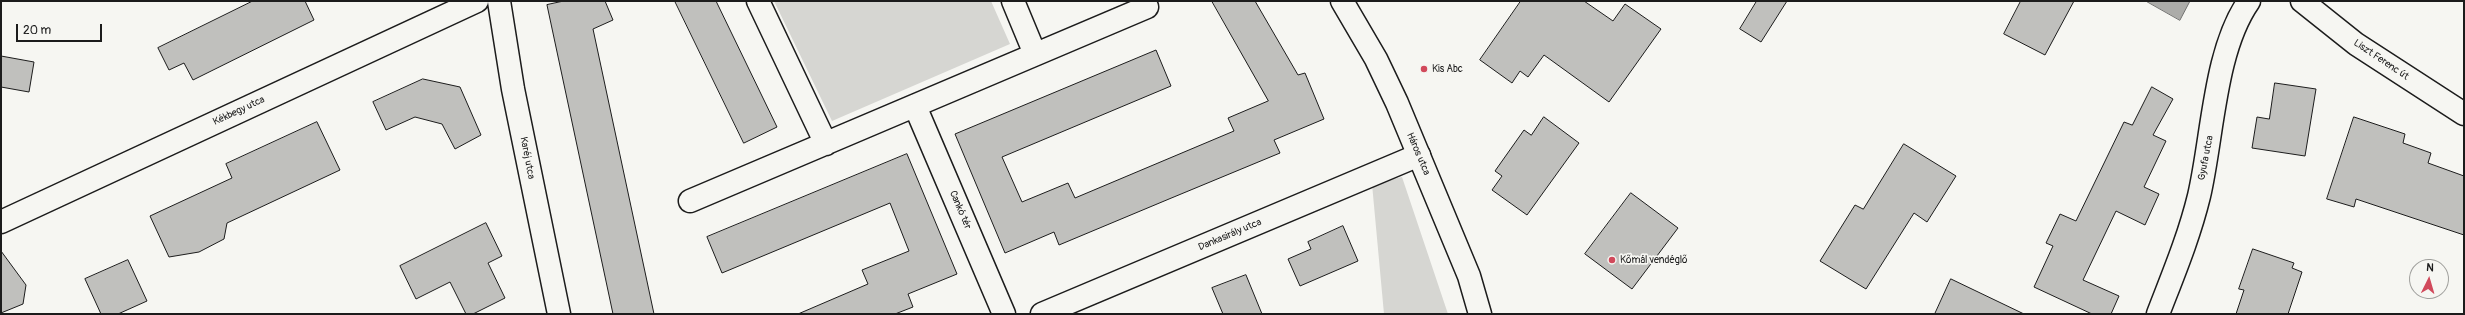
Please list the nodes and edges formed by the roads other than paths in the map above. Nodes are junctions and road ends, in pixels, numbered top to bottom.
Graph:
1 (477, 1) edge
2 (499, 1) edge
3 (758, 1) edge
4 (1013, 1) edge
5 (1342, 1) edge
6 (2249, 1) edge
7 (2302, 1) edge
8 (1147, 6) dead end
9 (1035, 54) junction
10 (915, 106) junction
11 (2464, 114) edge
12 (826, 144) junction
13 (1419, 155) junction
14 (690, 201) dead end
15 (1, 222) edge
16 (559, 314) edge
17 (1004, 314) edge
18 (1042, 314) edge
19 (1480, 314) edge
20 (2158, 314) edge

1 - 15 street, Kékbegy utca
2 - 16 street, Karéj utca
3 - 12 street
4 - 9 street
5 - 13 street, Háros utca
6 - 20 street, Gyufa utca
7 - 11 street, Liszt Ferenc út
8 - 9 street
9 - 10 street
10 - 12 street
10 - 17 street, Cankó tér
12 - 14 street
13 - 18 street, Dankasirály utca
13 - 19 street, Háros utca

